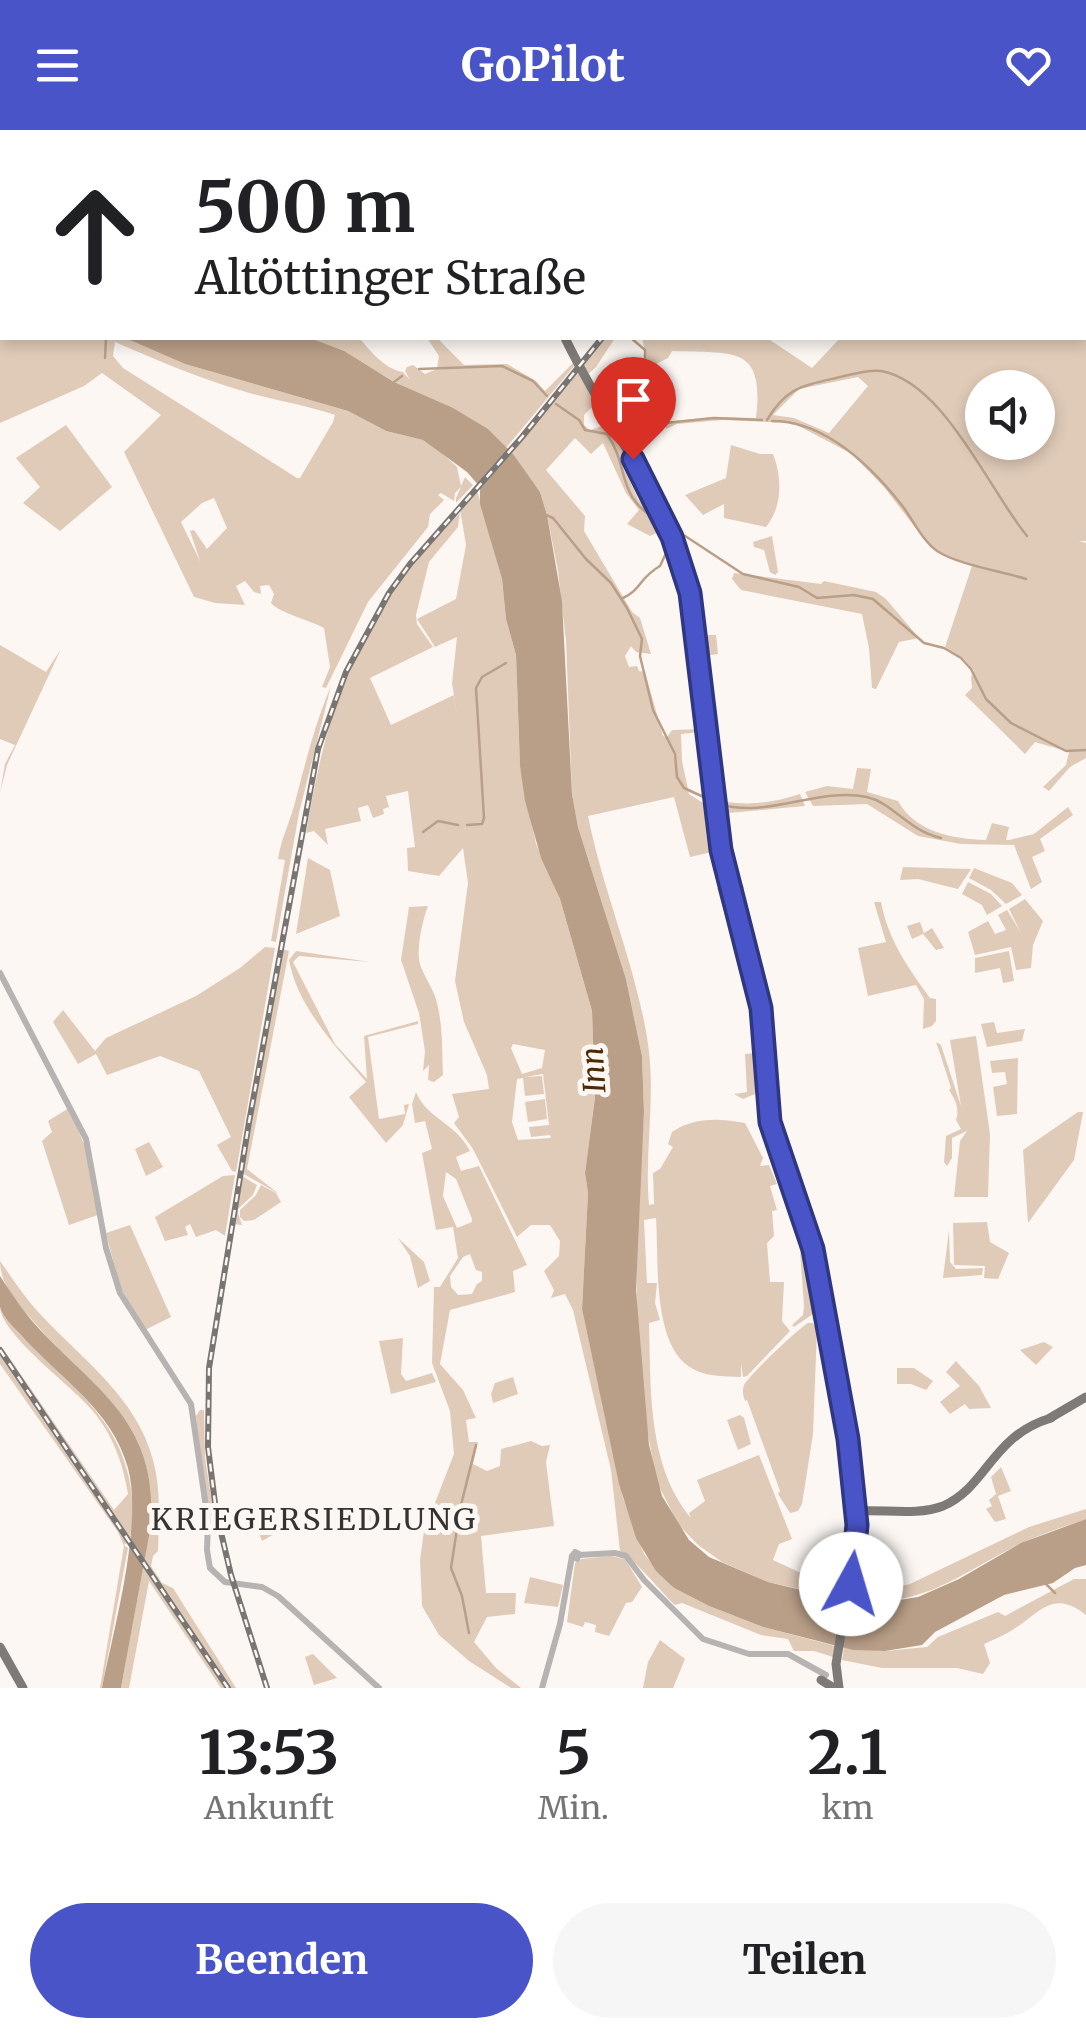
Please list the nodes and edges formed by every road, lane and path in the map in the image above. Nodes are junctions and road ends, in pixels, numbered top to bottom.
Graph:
1 (566, 340) edge
2 (0, 973) edge
3 (1086, 1397) edge
4 (856, 1499) junction
5 (872, 1510) junction
6 (856, 1511) junction
7 (857, 1525) junction
8 (0, 1647) edge
9 (832, 1681) edge
10 (23, 1688) edge
11 (380, 1688) edge
12 (542, 1688) edge

1 - 4 main road
2 - 11 street
3 - 5 main road
4 - 5 main road
4 - 6 main road
5 - 6 main road
5 - 7 main road
6 - 7 main road
7 - 9 main road
8 - 10 main road
9 - 12 street

